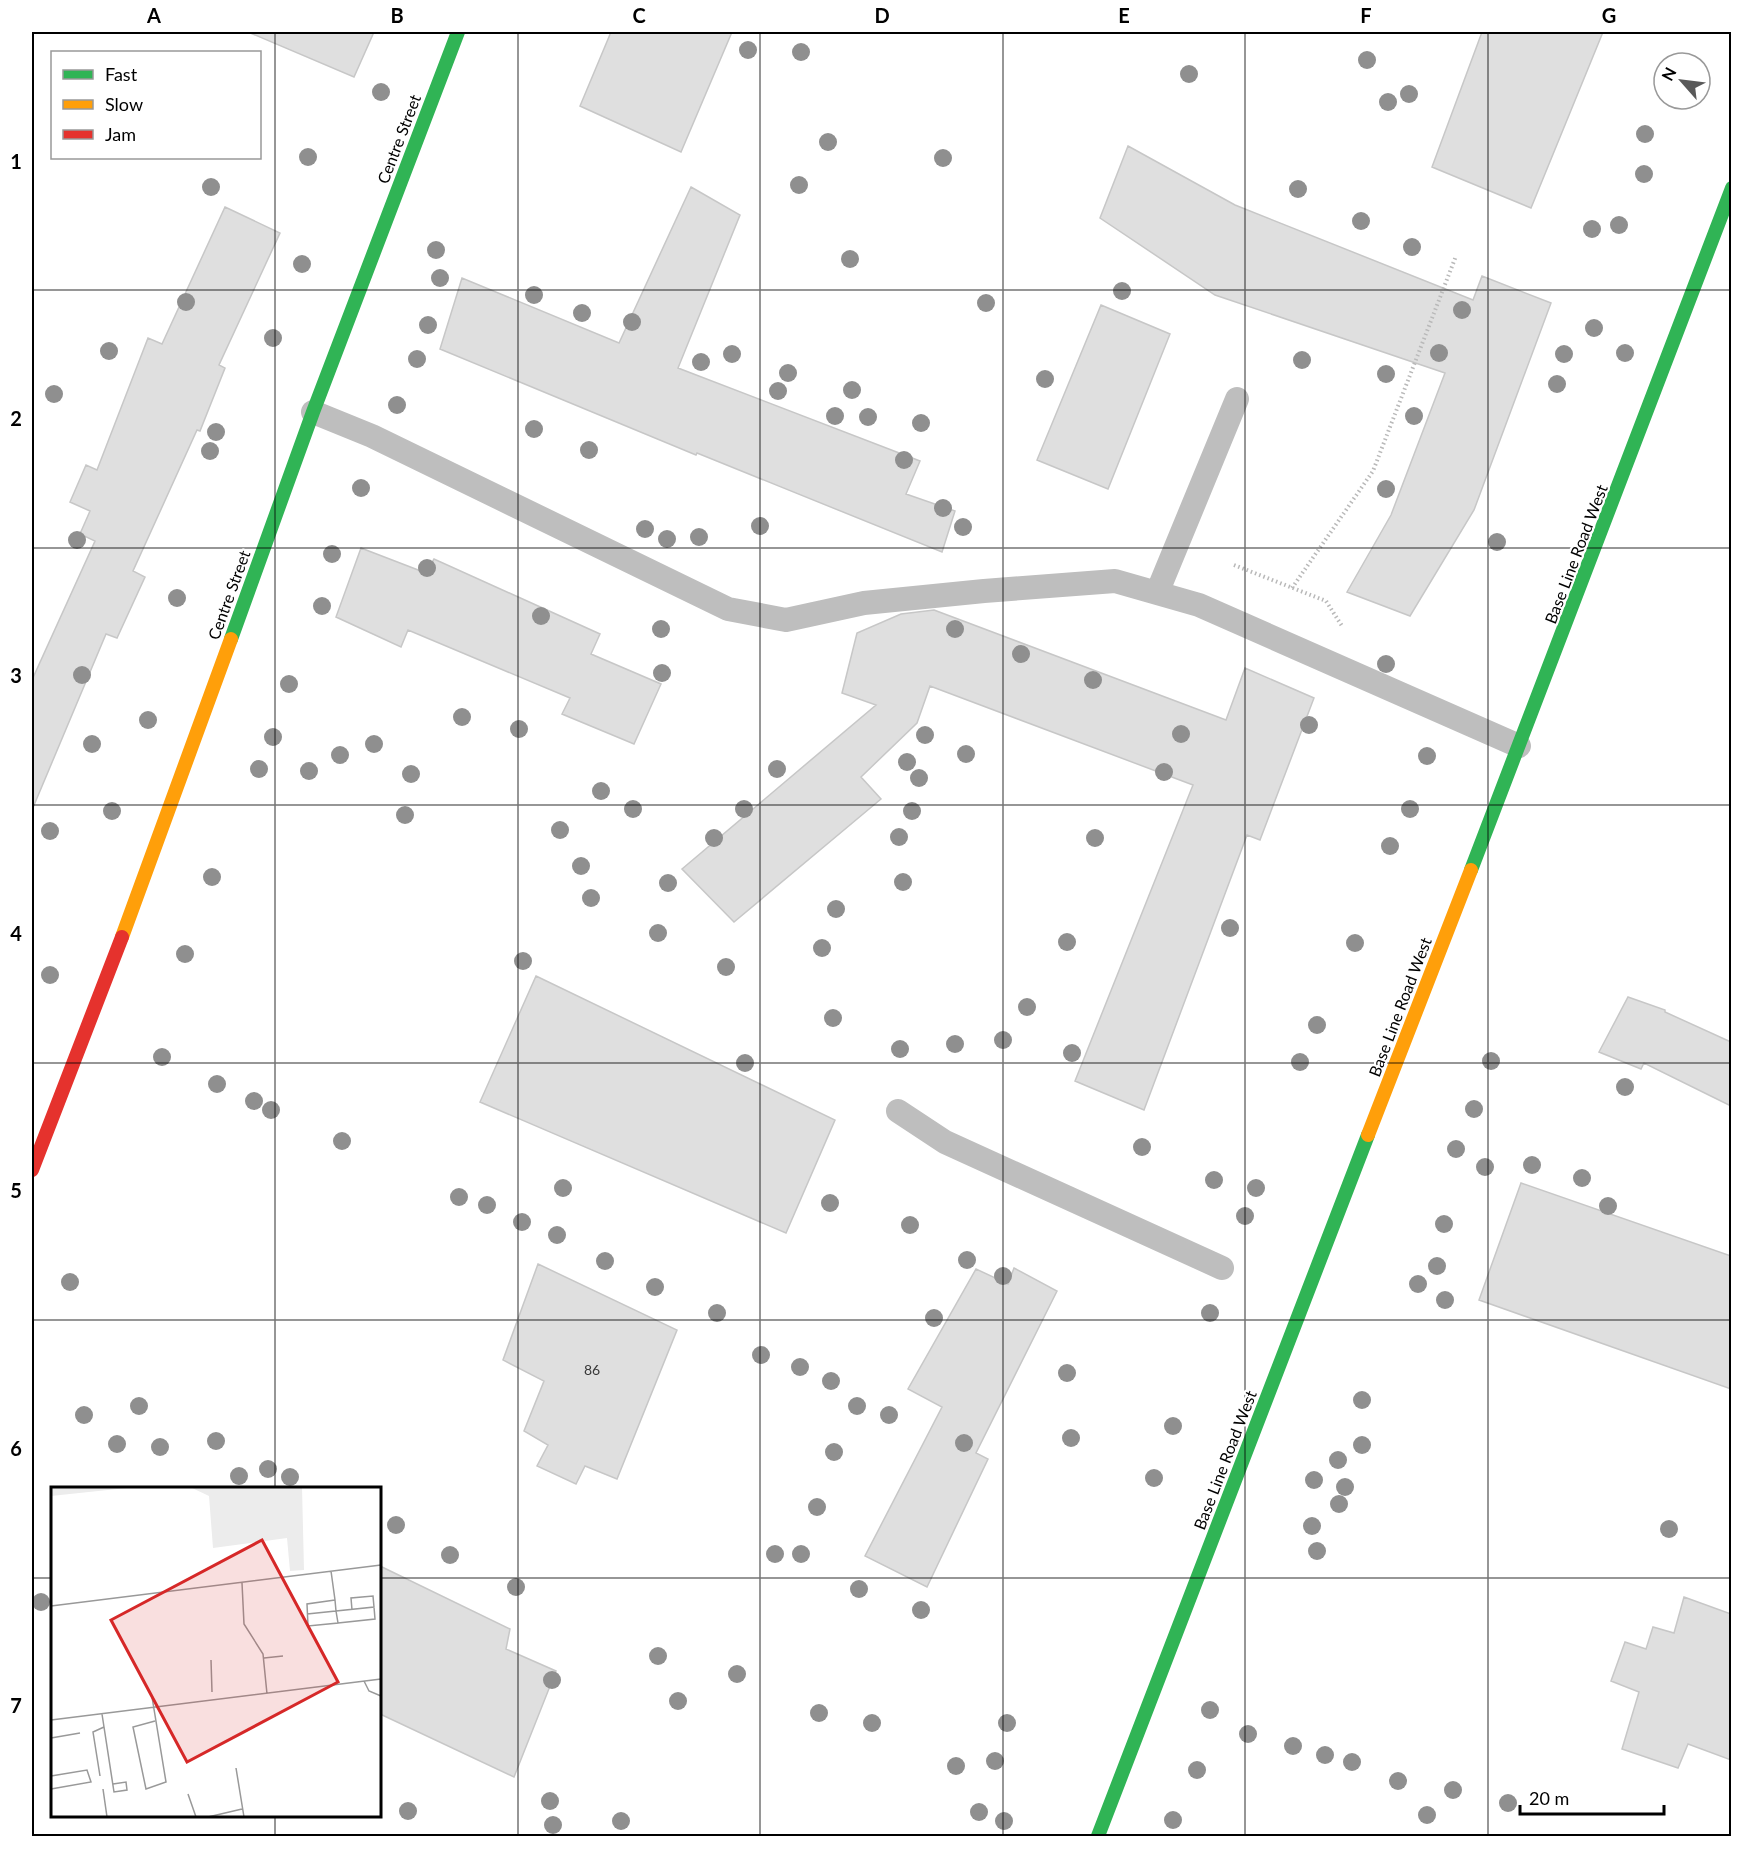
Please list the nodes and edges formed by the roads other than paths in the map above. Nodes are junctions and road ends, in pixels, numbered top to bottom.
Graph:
1 (458, 32) edge
2 (1731, 188) edge
3 (1237, 399) dead end
4 (313, 412) junction
5 (1157, 593) junction
6 (1519, 746) junction
7 (898, 1112) dead end
8 (32, 1170) edge
9 (1222, 1268) dead end
10 (1098, 1836) edge

1 - 4 street, Centre Street
2 - 6 street, Base Line Road West
3 - 5 lane
4 - 5 lane
4 - 8 street, Centre Street
5 - 6 lane
6 - 10 street, Base Line Road West
7 - 9 lane

